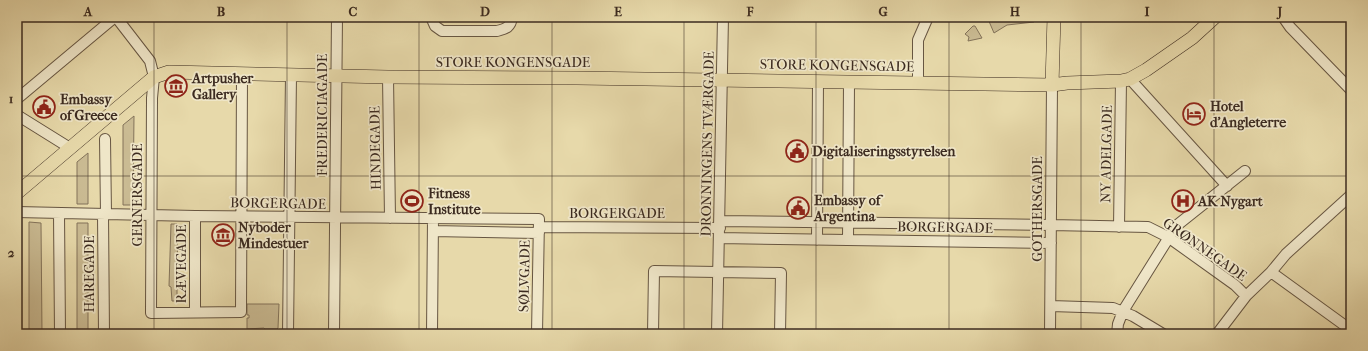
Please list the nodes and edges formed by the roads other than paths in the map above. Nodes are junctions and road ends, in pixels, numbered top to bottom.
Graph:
1 (115, 17) edge
2 (337, 17) edge
3 (431, 17) edge
4 (512, 17) edge
5 (723, 17) edge
6 (928, 17) edge
7 (1054, 17) edge
8 (1215, 17) edge
9 (1283, 17) edge
10 (242, 74) junction
11 (290, 75) junction
12 (337, 76) junction
13 (154, 77) junction
14 (388, 77) junction
15 (722, 80) junction
16 (1126, 80) junction
17 (818, 81) junction
18 (849, 82) junction
19 (918, 83) junction
20 (1052, 85) junction
21 (1351, 90) edge
22 (17, 99) edge
23 (17, 115) edge
24 (105, 139) dead end
25 (70, 148) junction
26 (1245, 171) dead end
27 (1227, 186) junction
28 (17, 193) edge
29 (1351, 195) edge
30 (17, 212) edge
31 (59, 213) junction
32 (105, 214) junction
33 (151, 215) junction
34 (195, 216) junction
35 (241, 216) junction
36 (289, 217) junction
37 (335, 218) junction
38 (390, 218) junction
39 (433, 218) junction
40 (817, 222) junction
41 (848, 222) junction
42 (947, 223) junction
43 (1051, 225) junction
44 (539, 226) junction
45 (1119, 226) junction
46 (720, 229) junction
47 (433, 231) junction
48 (1168, 237) junction
49 (817, 240) junction
50 (848, 240) junction
51 (947, 242) junction
52 (1051, 243) junction
53 (718, 272) junction
54 (1271, 272) junction
55 (1246, 296) junction
56 (1051, 306) junction
57 (1123, 311) junction
58 (195, 312) junction
59 (1351, 330) edge
60 (60, 334) edge
61 (104, 334) edge
62 (288, 334) edge
63 (334, 334) edge
64 (432, 334) edge
65 (537, 334) edge
66 (653, 334) edge
67 (717, 334) edge
68 (780, 334) edge
69 (1050, 334) edge
70 (1117, 334) edge
71 (1163, 334) edge
72 (1217, 334) edge

1 - 13 street
1 - 22 street
2 - 12 street, FREDERICIAGADE
3 - 4 street
5 - 15 street, DRONNINGENS TVÆRGADE
6 - 19 street
7 - 20 main road
8 - 16 main road
9 - 21 street
10 - 11 main road, STORE KONGENSGADE
10 - 13 main road, STORE KONGENSGADE
10 - 35 street
11 - 12 main road, STORE KONGENSGADE
11 - 36 street
12 - 14 main road, STORE KONGENSGADE
12 - 37 street, FREDERICIAGADE
13 - 25 main road, STORE KONGENSGADE
13 - 33 street, GERNERSGADE
14 - 15 main road, STORE KONGENSGADE
14 - 38 street, HINDEGADE
15 - 17 main road, STORE KONGENSGADE
15 - 46 street, DRONNINGENS TVÆRGADE
16 - 20 main road, STORE KONGENSGADE
16 - 27 street
16 - 45 street, NY ADELGADE
17 - 18 main road, STORE KONGENSGADE
17 - 40 street
18 - 19 main road, STORE KONGENSGADE
18 - 41 street
19 - 20 main road, STORE KONGENSGADE
20 - 43 street, GOTHERSGADE
23 - 25 street
24 - 32 street, HAREGADE
25 - 28 main road, STORE KONGENSGADE
26 - 27 street
27 - 48 street
29 - 54 street
30 - 31 street, BORGERGADE
31 - 32 street, BORGERGADE
31 - 60 street
32 - 33 street, BORGERGADE
32 - 61 street, HAREGADE
33 - 34 street, BORGERGADE
33 - 58 street, GERNERSGADE
34 - 35 street, BORGERGADE
34 - 58 street, RÆVEGADE
35 - 36 street, BORGERGADE
35 - 58 street
36 - 37 street, BORGERGADE
36 - 62 street
37 - 38 street, BORGERGADE
37 - 63 street, FREDERICIAGADE
38 - 39 street, BORGERGADE
39 - 44 street, BORGERGADE
39 - 47 street
40 - 41 street, BORGERGADE
40 - 46 street, BORGERGADE
40 - 49 street
41 - 42 street, BORGERGADE
41 - 50 street
42 - 43 street, BORGERGADE
42 - 51 street
43 - 45 street, GRØNNEGADE
43 - 52 street, GOTHERSGADE
44 - 46 street, BORGERGADE
44 - 47 street, BORGERGADE
44 - 65 street, SØLVGADE
45 - 48 street, GRØNNEGADE
46 - 49 street, BORGERGADE
46 - 53 street, DRONNINGENS TVÆRGADE
47 - 64 street
48 - 55 street, GRØNNEGADE
48 - 57 street
49 - 50 street, BORGERGADE
50 - 51 street, BORGERGADE
51 - 52 street, BORGERGADE
52 - 56 street, GOTHERSGADE
53 - 66 street
53 - 67 street, DRONNINGENS TVÆRGADE
53 - 68 street
54 - 55 street
54 - 59 street
55 - 72 street
56 - 57 street
56 - 69 street, GOTHERSGADE
57 - 70 street
57 - 71 street

